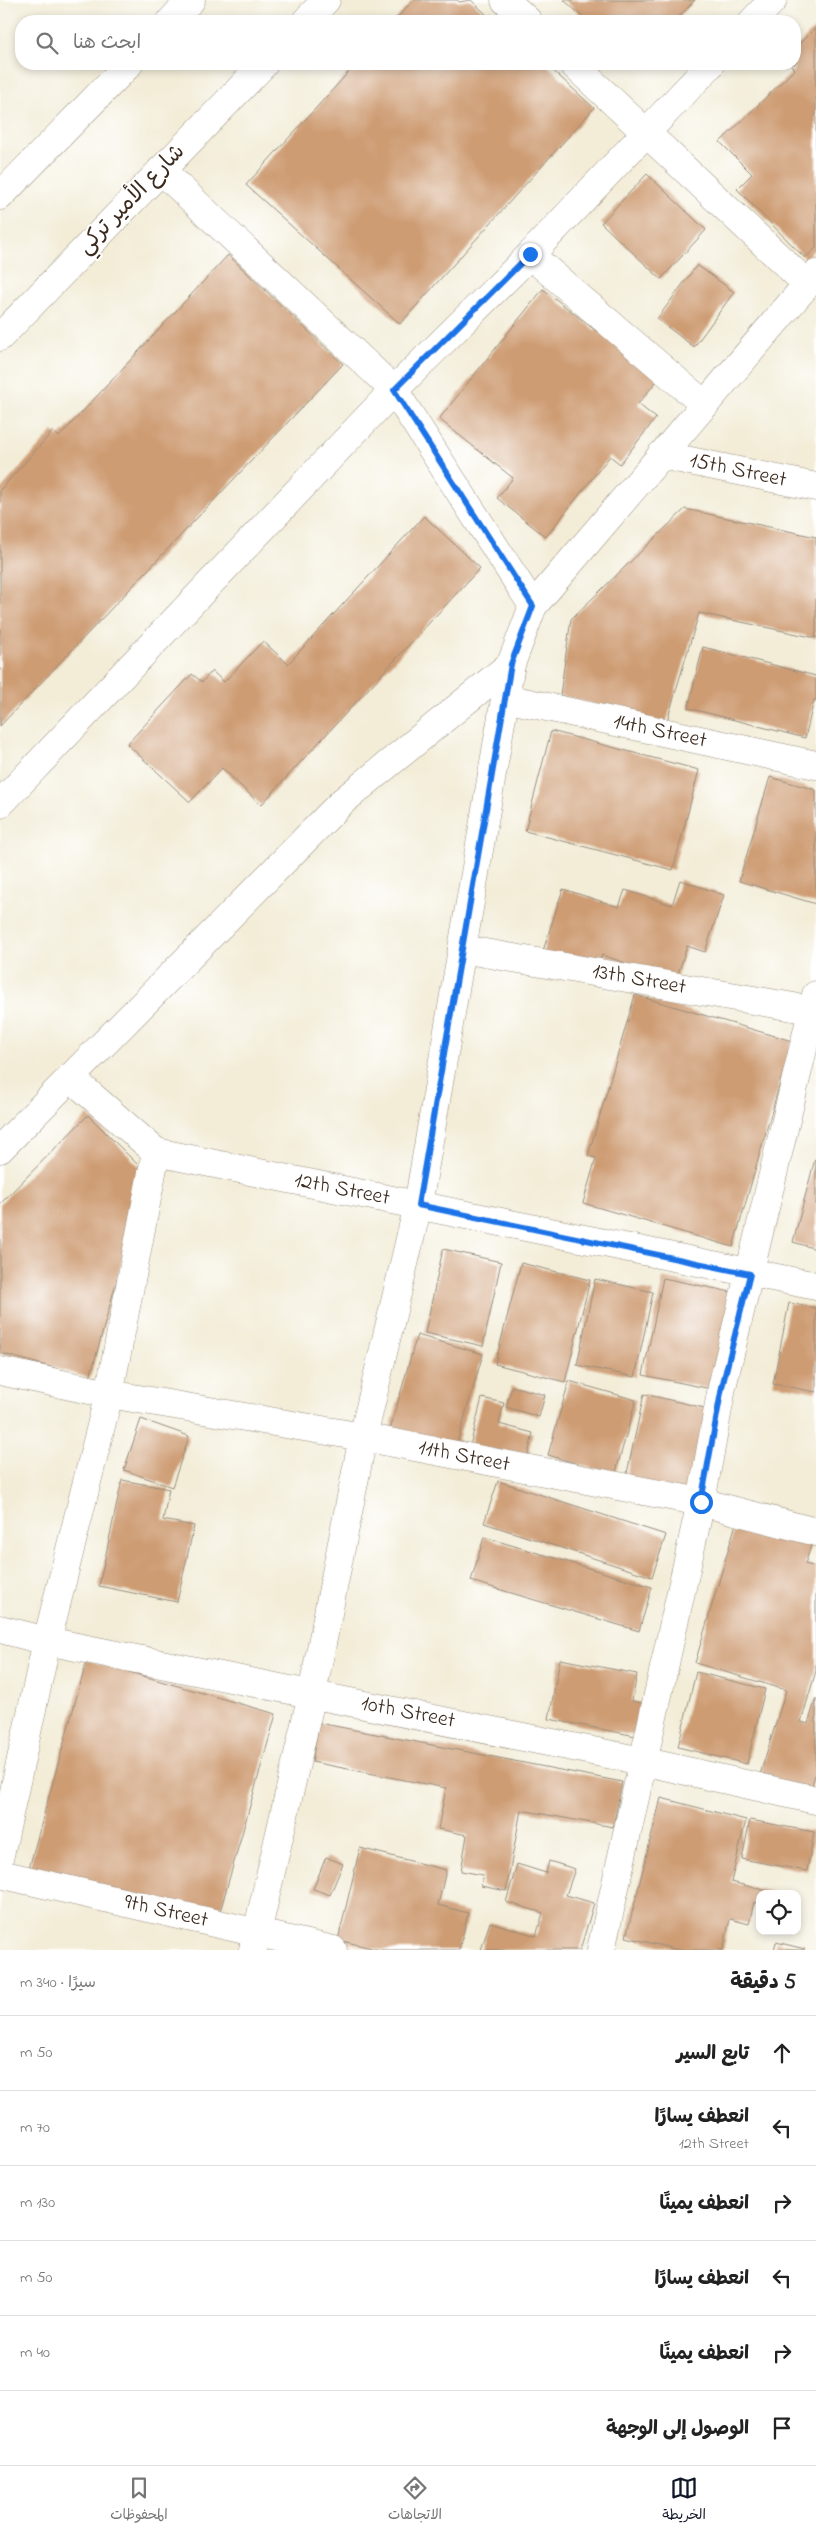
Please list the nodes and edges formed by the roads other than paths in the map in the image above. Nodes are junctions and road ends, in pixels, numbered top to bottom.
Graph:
1 (191, 0) edge
2 (326, 0) edge
3 (505, 0) edge
4 (774, 0) edge
5 (176, 15) edge
6 (312, 15) edge
7 (521, 15) edge
8 (759, 15) edge
9 (123, 70) edge
10 (258, 70) edge
11 (580, 70) edge
12 (705, 70) edge
13 (646, 131) junction
14 (161, 170) junction
15 (3, 186) edge
16 (530, 254) junction
17 (813, 279) edge
18 (0, 337) edge
19 (394, 390) junction
20 (705, 405) junction
21 (661, 455) junction
22 (816, 487) edge
23 (533, 606) junction
24 (511, 664) junction
25 (505, 698) junction
26 (816, 765) edge
27 (0, 804) edge
28 (462, 949) junction
29 (815, 1005) edge
30 (70, 1077) junction
31 (0, 1149) edge
32 (156, 1152) junction
33 (418, 1205) junction
34 (750, 1274) junction
35 (816, 1286) edge
36 (0, 1371) edge
37 (109, 1394) junction
38 (363, 1437) junction
39 (701, 1502) junction
40 (816, 1532) edge
41 (0, 1629) edge
42 (47, 1641) junction
43 (312, 1694) junction
44 (642, 1761) junction
45 (816, 1800) edge
46 (0, 1854) edge
47 (0, 1874) edge
48 (255, 1941) edge
49 (333, 1950) edge
50 (601, 1950) edge

1 - 5 street
2 - 6 street
3 - 7 street
4 - 8 street
9 - 15 street
10 - 14 street, شارع الأمير تركي
11 - 13 street
12 - 13 street
13 - 16 street
13 - 17 street
14 - 18 street, شارع الأمير تركي
14 - 19 street
16 - 19 street
16 - 20 street
17 - 20 street
19 - 23 street
19 - 27 street
20 - 21 street
21 - 22 street, 15th Street
21 - 23 street
23 - 24 street
24 - 25 street
24 - 30 street
25 - 26 street, 14th Street
25 - 28 street
28 - 29 street, 13th Street
28 - 33 street
29 - 34 street
30 - 31 street
30 - 32 street, 12th Street
32 - 33 street, 12th Street
32 - 37 street
33 - 34 street, 12th Street
33 - 38 street
34 - 35 street, 12th Street
34 - 39 street
36 - 37 street, 11th Street
37 - 38 street, 11th Street
37 - 42 street
38 - 39 street, 11th Street
38 - 43 street
39 - 40 street, 11th Street
39 - 44 street
41 - 42 street, 10th Street
42 - 43 street, 10th Street
42 - 46 street
43 - 44 street, 10th Street
43 - 48 street
44 - 45 street, 10th Street
44 - 50 street
47 - 48 street, 9th Street
48 - 49 street, 9th Street

